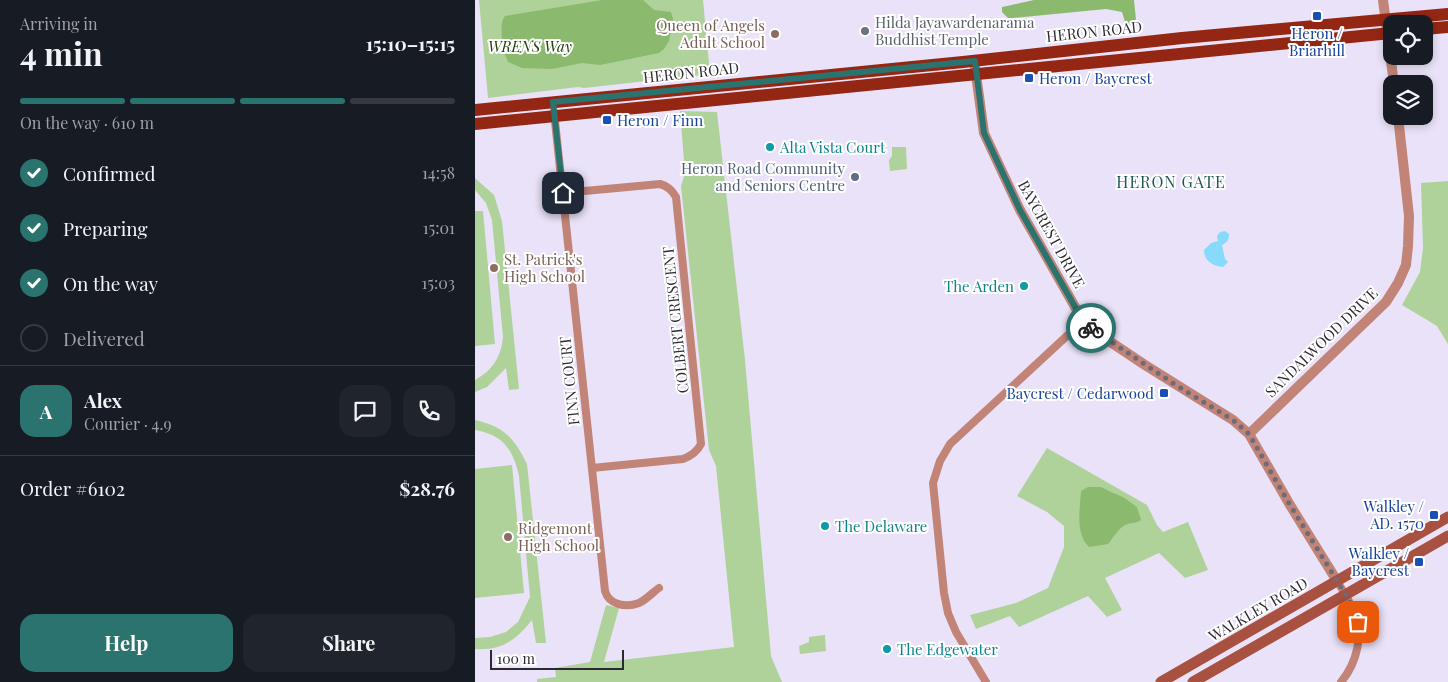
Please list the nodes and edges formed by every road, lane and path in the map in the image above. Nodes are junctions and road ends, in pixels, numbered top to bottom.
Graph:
1 (1383, 0) edge
2 (1448, 14) edge
3 (1386, 15) edge
4 (1433, 15) edge
5 (1383, 20) edge
6 (1448, 27) edge
7 (1433, 28) edge
8 (1383, 34) edge
9 (1209, 36) junction
10 (1209, 51) junction
11 (975, 67) junction
12 (553, 102) junction
13 (475, 110) edge
14 (555, 116) junction
15 (475, 124) edge
16 (1399, 125) edge
17 (563, 193) junction
18 (1083, 321) junction
19 (1249, 434) junction
20 (592, 468) junction
21 (1448, 517) edge
22 (1448, 536) edge
23 (1337, 581) junction
24 (659, 588) dead end
25 (1345, 595) junction
26 (986, 682) edge
27 (1161, 682) edge
28 (1193, 682) edge
29 (1341, 682) edge

1 - 3 street
2 - 4 main road, HERON ROAD
5 - 9 main road, HERON ROAD
6 - 7 main road
8 - 10 main road, HERON ROAD
9 - 10 main road
9 - 11 main road, HERON ROAD
10 - 11 main road, HERON ROAD
11 - 12 main road, HERON ROAD
11 - 14 main road, HERON ROAD
11 - 18 street, BAYCREST DRIVE
12 - 13 main road, HERON ROAD
12 - 14 street, FINN COURT
14 - 15 main road, HERON ROAD
14 - 17 street, FINN COURT
16 - 19 street, SANDALWOOD DRIVE
17 - 20 street, FINN COURT
17 - 20 street, COLBERT CRESCENT
18 - 19 street, BAYCREST DRIVE
18 - 26 street
19 - 23 street, BAYCREST DRIVE
20 - 24 street, FINN COURT
21 - 23 main road, WALKLEY ROAD
22 - 25 main road, WALKLEY ROAD
23 - 25 street
23 - 27 main road, WALKLEY ROAD
25 - 28 main road, WALKLEY ROAD
25 - 29 street

